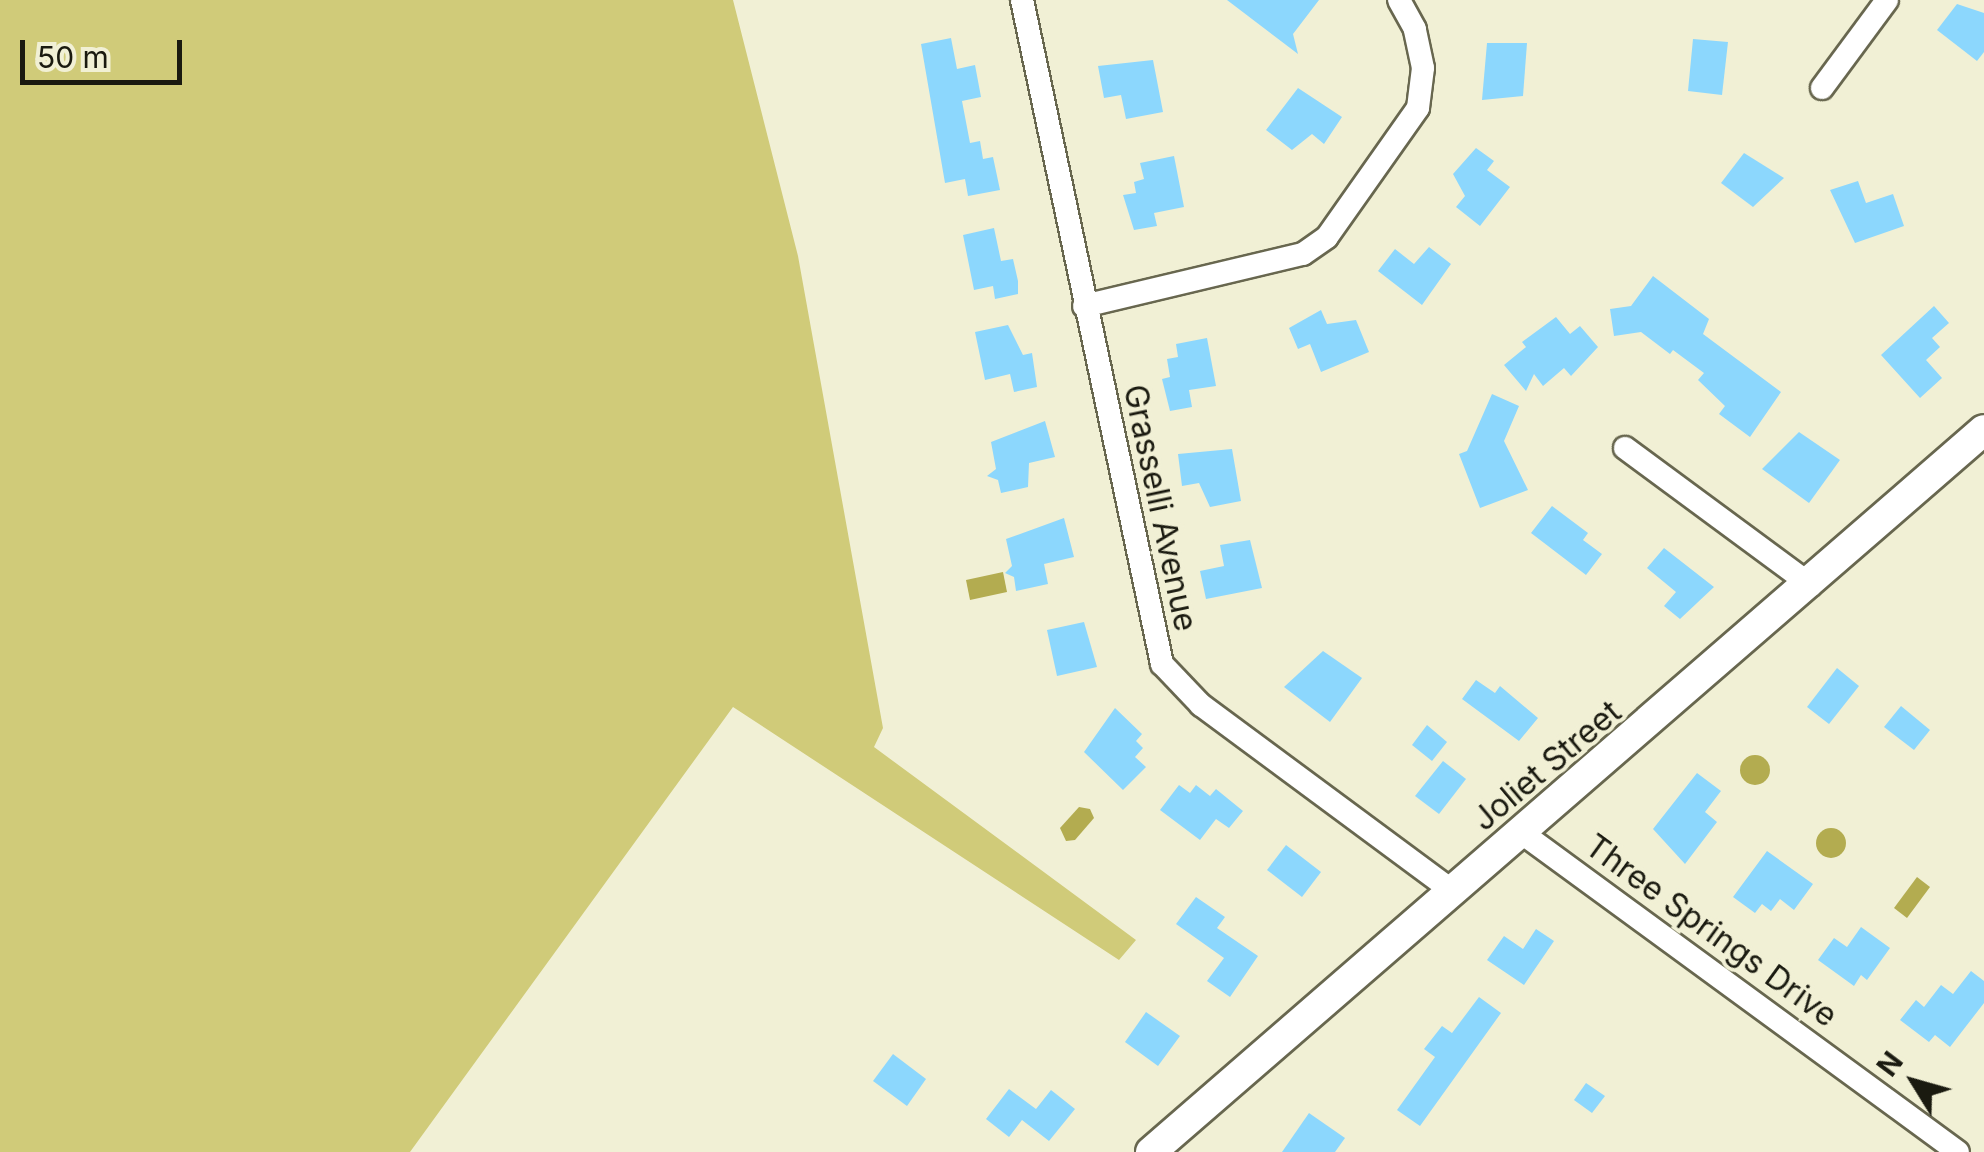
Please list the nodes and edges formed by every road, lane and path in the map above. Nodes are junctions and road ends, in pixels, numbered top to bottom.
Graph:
1 (1022, 0) edge
2 (1399, 0) edge
3 (1887, 0) edge
4 (1822, 88) dead end
5 (1084, 306) junction
6 (1984, 430) edge
7 (1624, 448) dead end
8 (1810, 585) junction
9 (1522, 833) junction
10 (1454, 892) junction
11 (1151, 1152) edge
12 (1958, 1152) edge

1 - 5 street, Grasselli Avenue
2 - 5 street
3 - 4 street
5 - 10 street, Grasselli Avenue
6 - 8 street, Joliet Street
7 - 8 street
8 - 9 street, Joliet Street
9 - 10 street, Joliet Street
9 - 12 street, Three Springs Drive
10 - 11 street, Joliet Street

